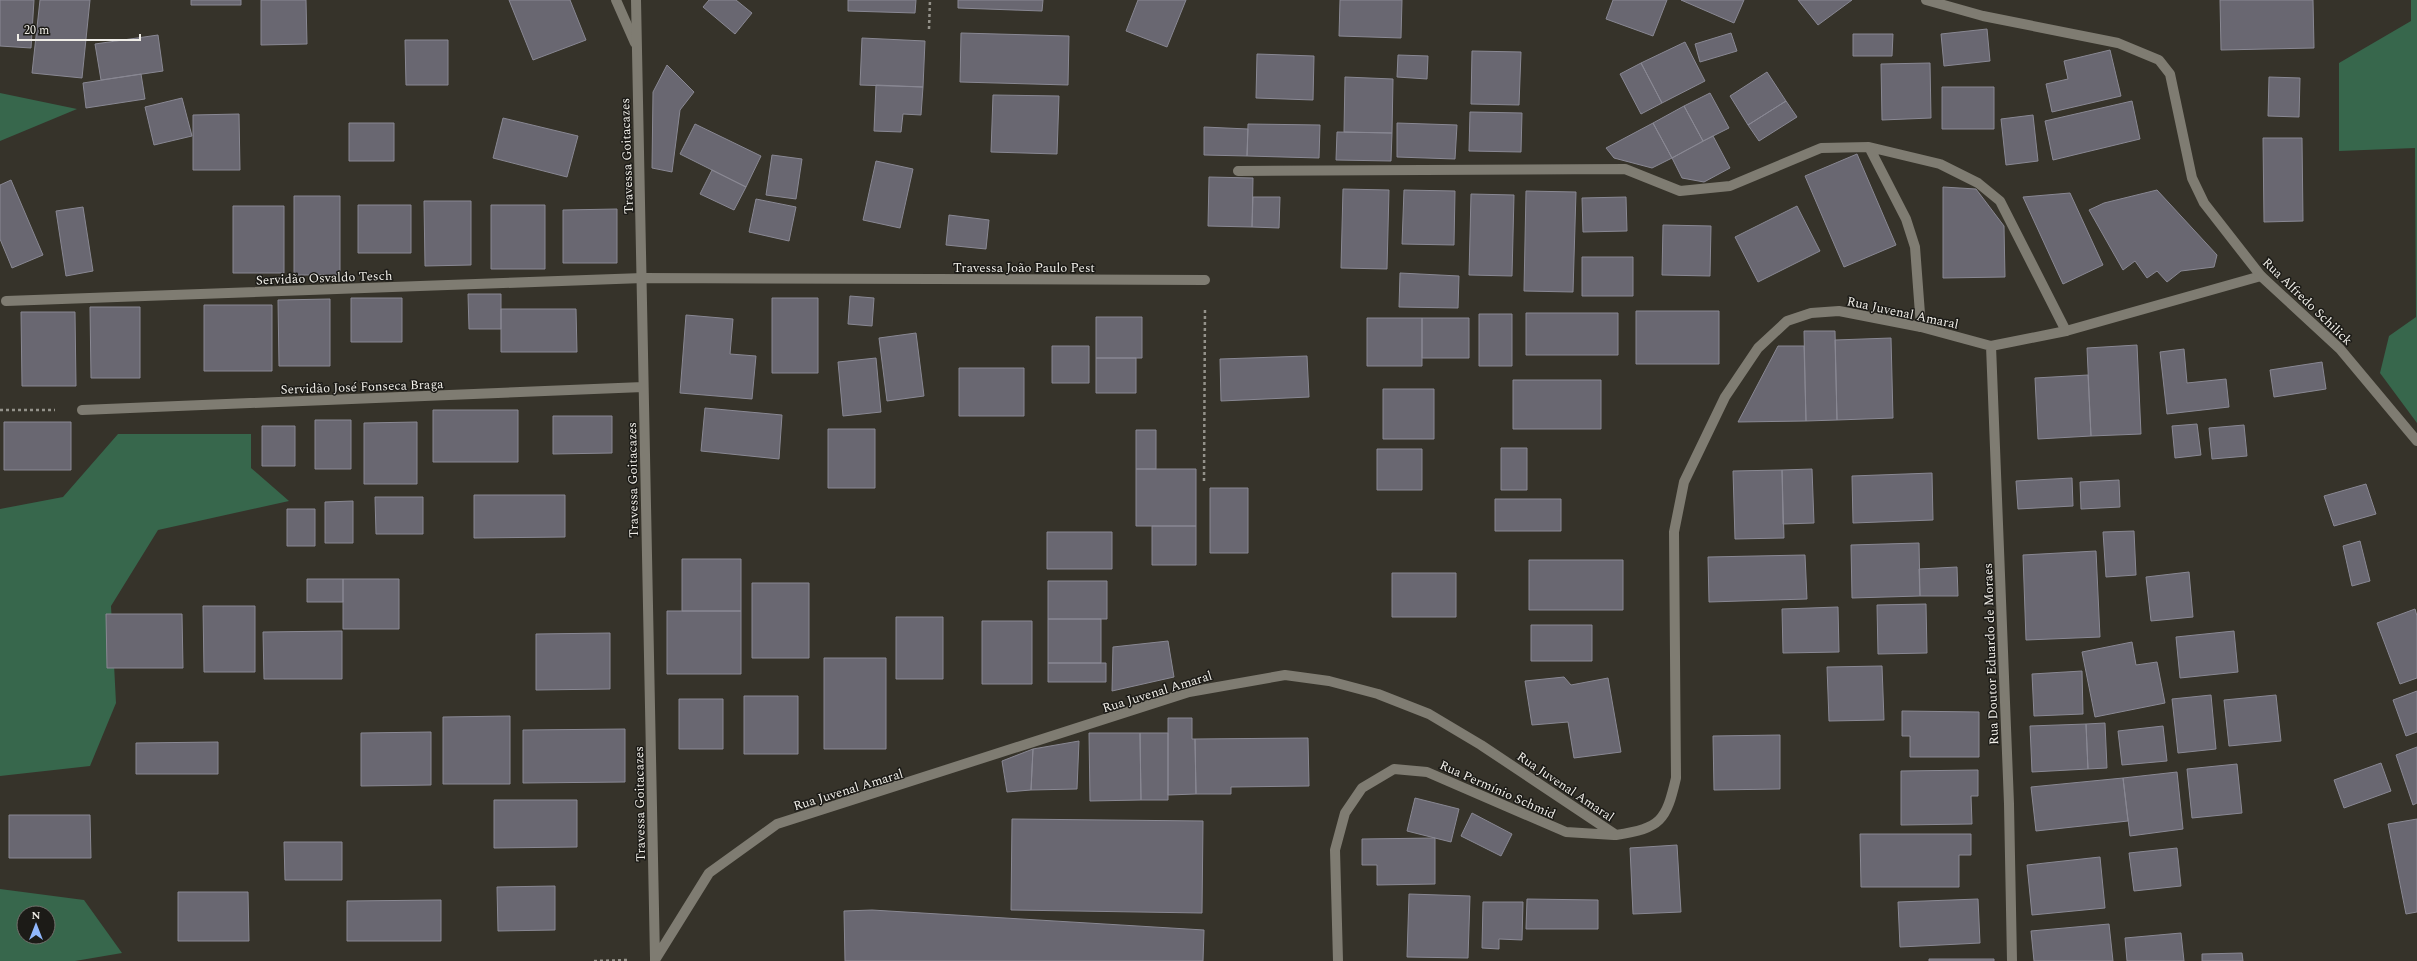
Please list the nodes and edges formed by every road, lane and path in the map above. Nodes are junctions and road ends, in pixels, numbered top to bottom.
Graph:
1 (616, 0) edge
2 (636, 0) edge
3 (930, 0) edge
4 (1926, 0) edge
5 (929, 29) dead end
6 (635, 43) junction
7 (1869, 147) junction
8 (1238, 171) dead end
9 (2261, 276) junction
10 (643, 278) junction
11 (1205, 280) joint
12 (6, 301) dead end
13 (1921, 327) junction
14 (2066, 331) junction
15 (1991, 346) junction
16 (643, 387) junction
17 (0, 410) edge
18 (82, 410) joint
19 (2417, 441) edge
20 (1204, 481) dead end
21 (1616, 835) junction
22 (655, 960) edge
23 (594, 961) edge
24 (1338, 961) edge
25 (2012, 961) edge

1 - 6 street
2 - 6 street, Travessa Goitacazes
3 - 5 path
4 - 9 street, Rua Alfredo Schilick
6 - 10 street, Travessa Goitacazes
7 - 8 street
7 - 13 street
7 - 14 street
9 - 14 street, Rua Juvenal Amaral
9 - 19 street, Rua Alfredo Schilick
10 - 11 street, Travessa João Paulo Pest
10 - 12 street, Servidão Osvaldo Tesch
10 - 16 street, Travessa Goitacazes
11 - 20 path
13 - 15 street, Rua Juvenal Amaral
13 - 21 street, Rua Juvenal Amaral
14 - 15 street, Rua Juvenal Amaral
15 - 25 street, Rua Doutor Eduardo de Moraes
16 - 18 street, Servidão José Fonseca Braga
16 - 22 street, Travessa Goitacazes
17 - 18 path
21 - 22 street, Rua Juvenal Amaral
21 - 24 street, Rua Permínio Schmid
22 - 23 path

